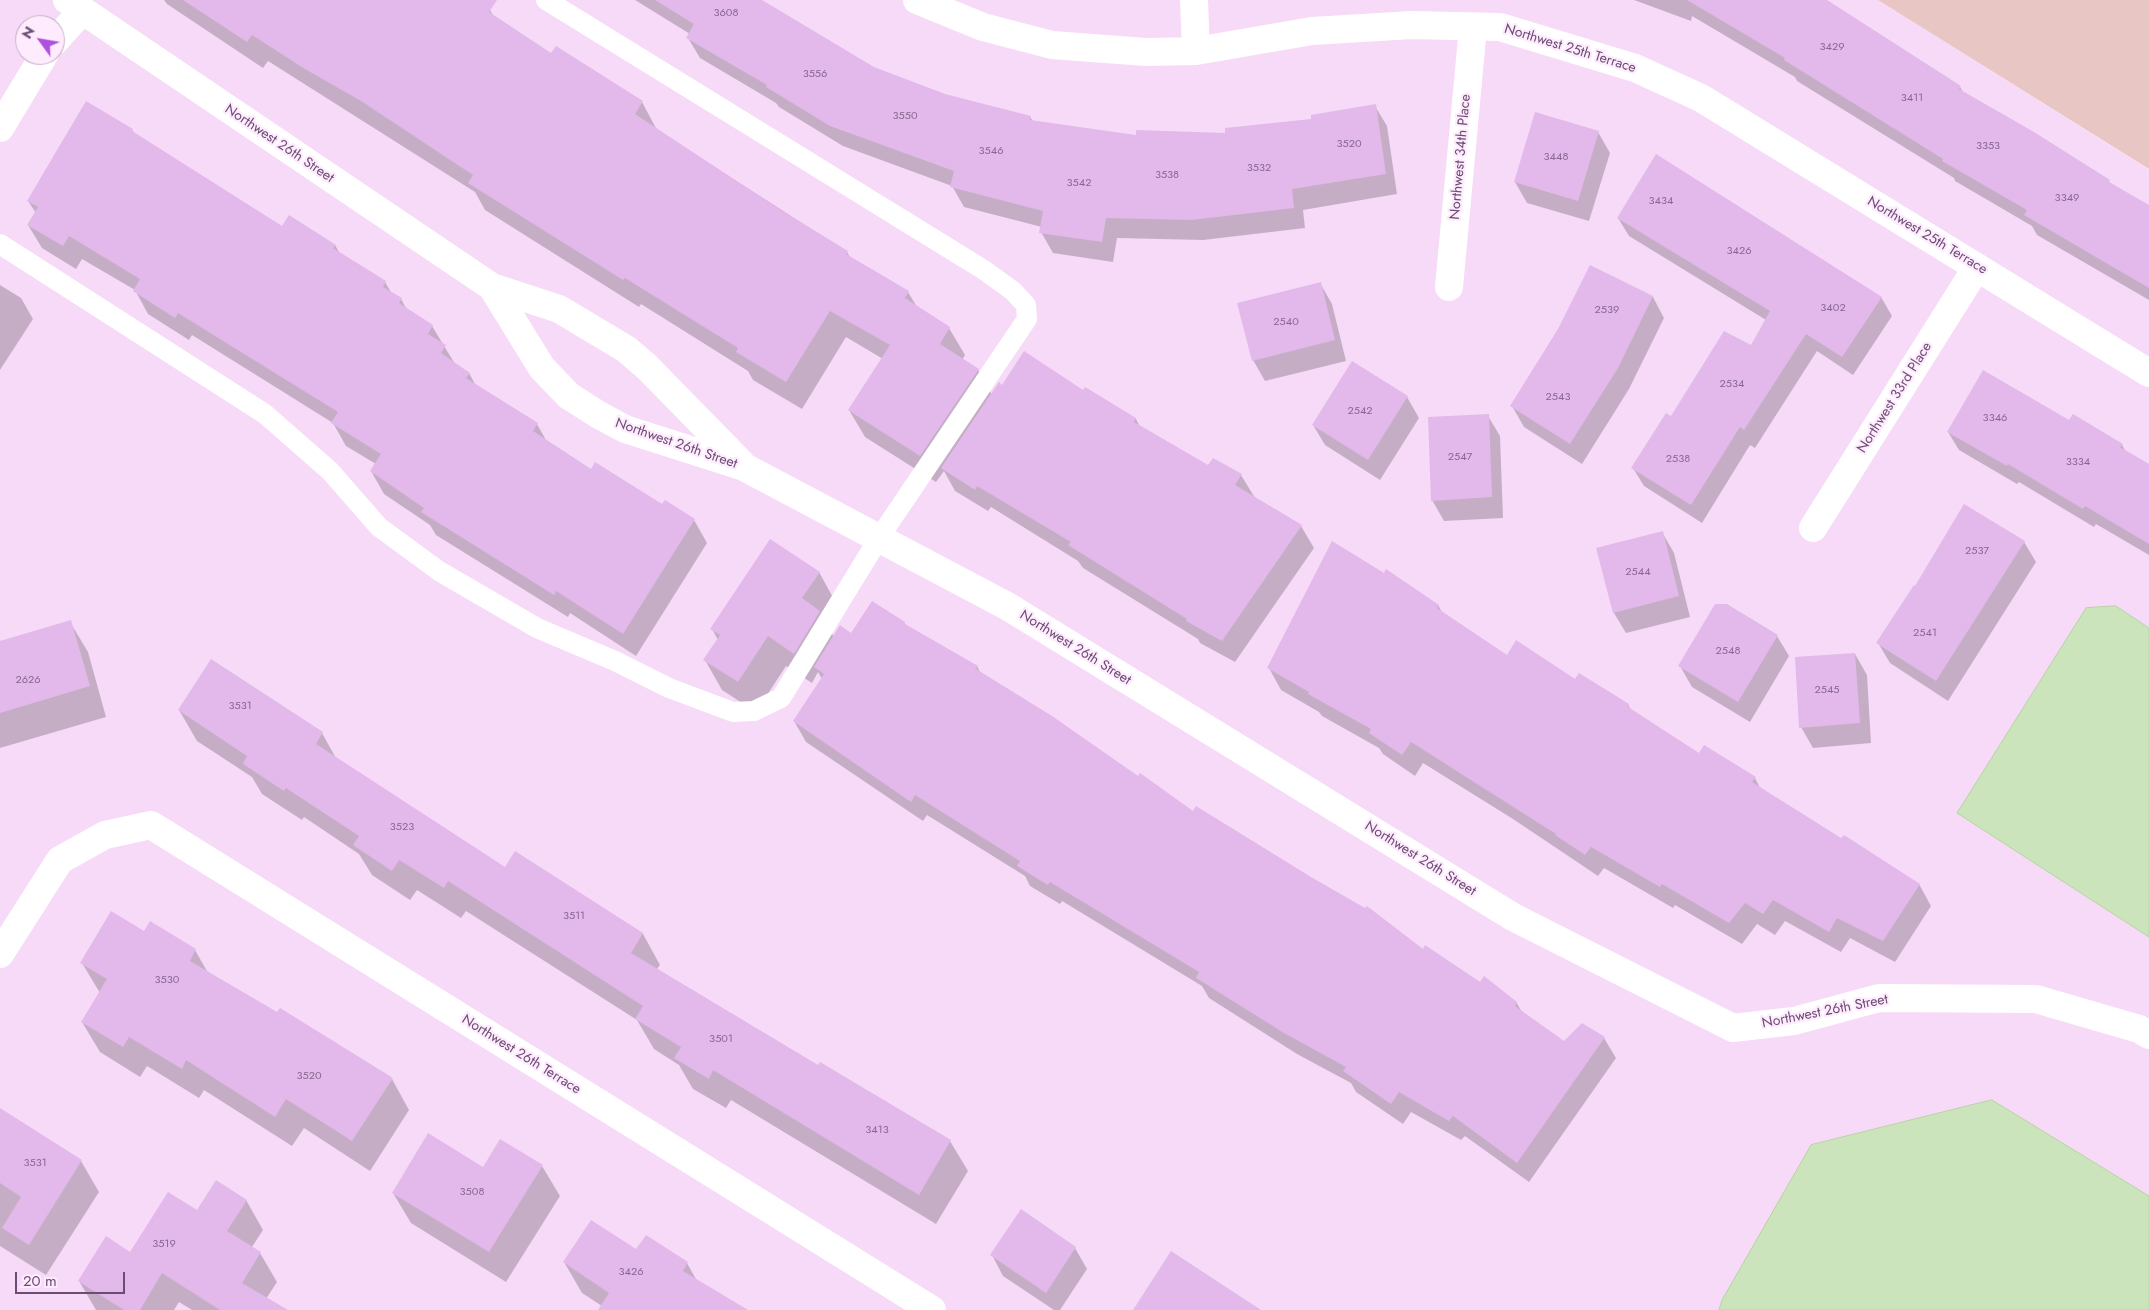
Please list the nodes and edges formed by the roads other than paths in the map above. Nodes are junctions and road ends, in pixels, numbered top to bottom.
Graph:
1 (546, 0) edge
2 (916, 0) edge
3 (1194, 0) edge
4 (80, 4) edge
5 (65, 26) edge
6 (1472, 27) junction
7 (1196, 50) junction
8 (38, 65) edge
9 (0, 128) edge
10 (0, 244) edge
11 (1977, 267) junction
12 (492, 287) junction
13 (1449, 287) dead end
14 (2149, 373) edge
15 (744, 467) junction
16 (1814, 528) dead end
17 (879, 538) junction
18 (0, 954) edge
19 (2149, 1035) edge
20 (932, 1310) edge

1 - 17 lane
2 - 7 street, Northwest 25th Terrace
3 - 7 street
4 - 5 street
4 - 12 street, Northwest 26th Street
6 - 7 street, Northwest 25th Terrace
6 - 11 street, Northwest 25th Terrace
6 - 13 street, Northwest 34th Place
8 - 9 street
10 - 17 lane
11 - 14 street, Northwest 25th Terrace
11 - 16 street, Northwest 33rd Place
12 - 15 street, Northwest 26th Street
12 - 15 street, Northwest 26th Street
15 - 17 street, Northwest 26th Street
17 - 19 street, Northwest 26th Street
18 - 20 street, Northwest 26th Terrace

